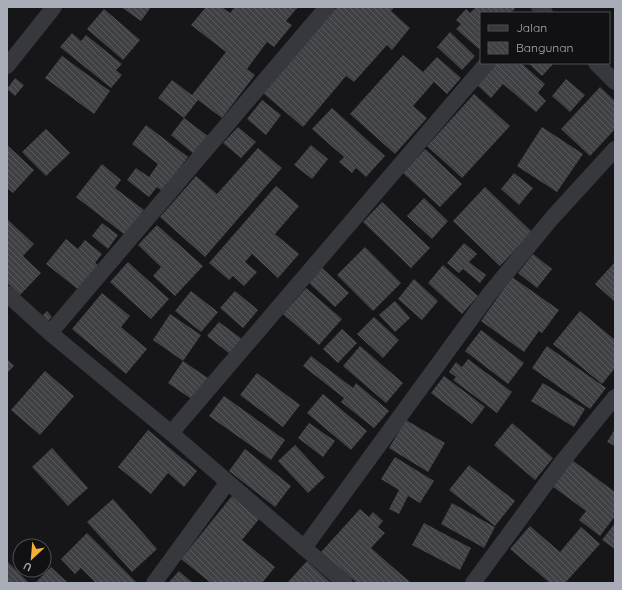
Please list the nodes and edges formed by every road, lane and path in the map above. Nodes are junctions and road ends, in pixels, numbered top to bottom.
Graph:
1 (54, 7) edge
2 (327, 7) edge
3 (486, 64) edge
4 (597, 64) edge
5 (7, 66) edge
6 (615, 82) edge
7 (615, 149) edge
8 (7, 294) edge
9 (50, 333) junction
10 (615, 397) edge
11 (171, 433) junction
12 (227, 483) junction
13 (304, 548) junction
14 (154, 583) edge
15 (345, 583) edge
16 (473, 583) edge

1 - 5 street
2 - 9 street
3 - 11 street
4 - 6 street
7 - 13 street
8 - 9 street
9 - 11 street
10 - 16 street
11 - 12 street
12 - 13 street
12 - 14 street
13 - 15 street

